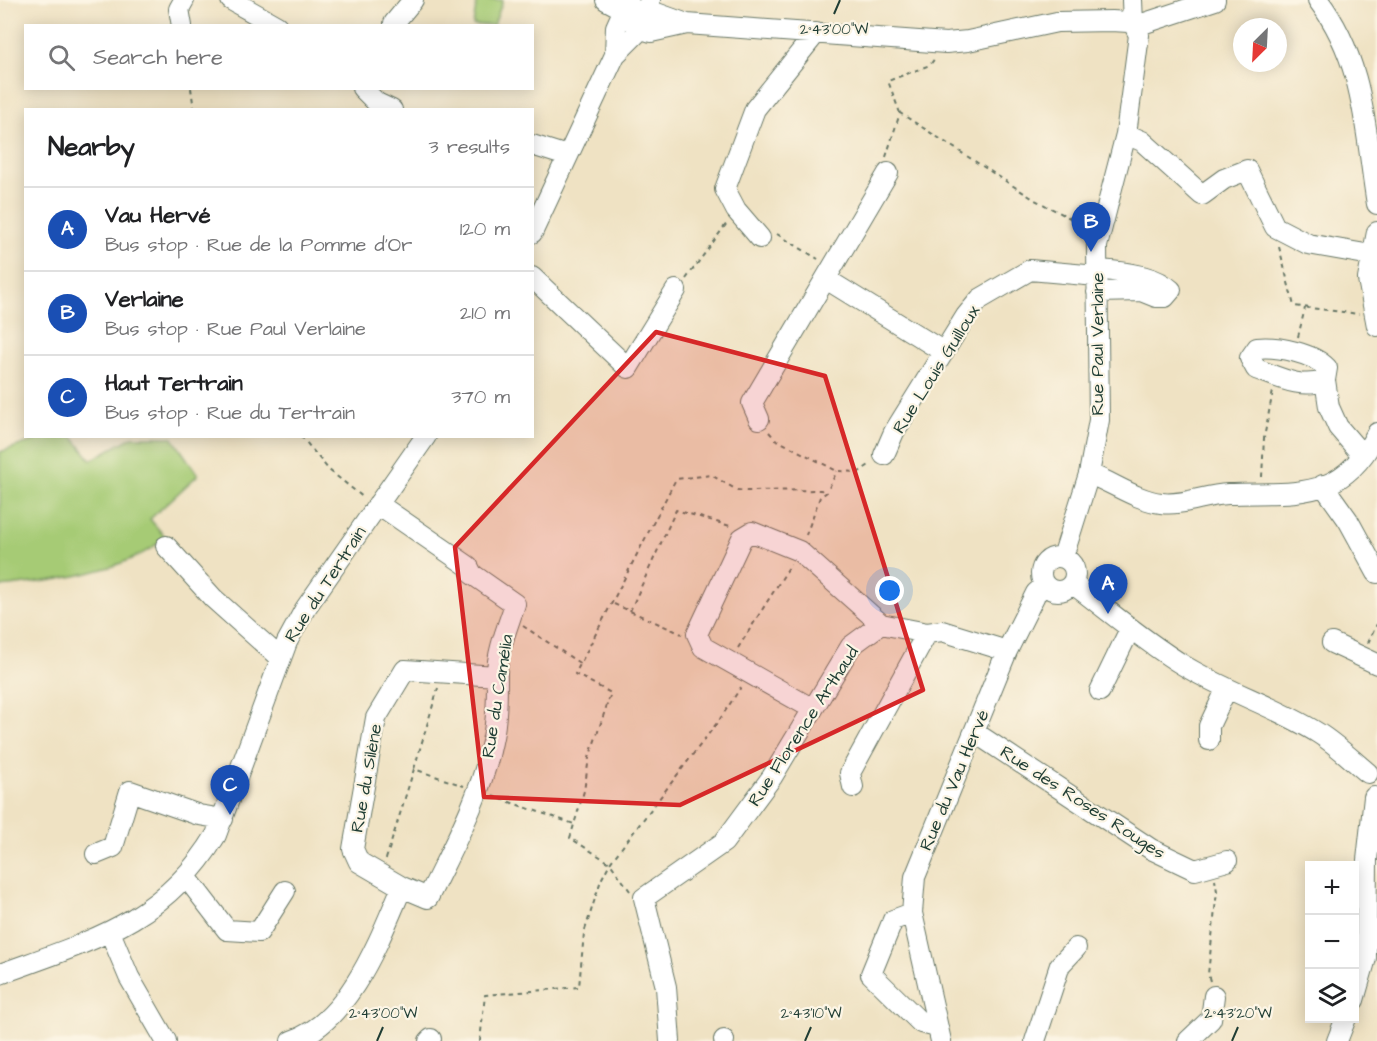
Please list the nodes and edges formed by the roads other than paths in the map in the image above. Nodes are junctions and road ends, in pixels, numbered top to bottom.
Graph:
1 (184, 0) edge
2 (231, 0) edge
3 (413, 0) edge
4 (606, 0) edge
5 (1132, 0) edge
6 (1215, 0) edge
7 (1318, 0) edge
8 (626, 5) edge
9 (648, 5) edge
10 (251, 19) edge
11 (394, 23) dead end
12 (1133, 23) junction
13 (182, 24) edge
14 (270, 24) edge
15 (687, 24) junction
16 (640, 29) junction
17 (816, 33) junction
18 (615, 55) junction
19 (364, 90) edge
20 (388, 108) edge
21 (1126, 134) junction
22 (534, 146) edge
23 (567, 156) junction
24 (888, 173) road end
25 (1377, 204) edge
26 (534, 229) edge
27 (1377, 232) edge
28 (769, 236) road end
29 (1371, 255) junction
30 (830, 273) junction
31 (534, 279) edge
32 (1097, 279) junction
33 (676, 290) road end
34 (1375, 321) edge
35 (944, 352) junction
36 (1325, 380) junction
37 (759, 419) road end
38 (1377, 434) edge
39 (425, 438) edge
40 (884, 455) road end
41 (1362, 455) junction
42 (1089, 474) junction
43 (1323, 485) junction
44 (377, 505) junction
45 (166, 546) dead end
46 (1063, 557) junction
47 (1377, 573) edge
48 (1073, 584) junction
49 (1045, 585) junction
50 (881, 624) junction
51 (1130, 629) junction
52 (927, 633) junction
53 (1332, 643) dead end
54 (1007, 651) junction
55 (280, 658) junction
56 (1369, 660) edge
57 (497, 675) junction
58 (1100, 690) dead end
59 (1226, 690) junction
60 (813, 709) junction
61 (974, 732) junction
62 (1209, 740) dead end
63 (1373, 771) edge
64 (853, 787) dead end
65 (1375, 797) edge
66 (223, 819) junction
67 (96, 854) dead end
68 (1220, 863) road end
69 (187, 878) junction
70 (402, 887) junction
71 (285, 891) dead end
72 (912, 913) junction
73 (110, 932) junction
74 (1076, 948) dead end
75 (0, 974) edge
76 (1359, 982) edge
77 (1214, 996) road end
78 (1344, 1023) edge
79 (939, 1034) edge
80 (166, 1041) edge
81 (291, 1041) edge
82 (670, 1041) edge
83 (1035, 1041) edge
84 (1188, 1041) edge
85 (1337, 1041) edge

1 - 13 street
2 - 10 street
3 - 11 street
4 - 8 street
5 - 12 street, Rue Paul Verlaine
6 - 12 street
7 - 25 street
8 - 9 street
8 - 16 street
8 - 18 street
9 - 15 street
9 - 16 street
10 - 14 street
12 - 17 street
12 - 21 street, Rue Paul Verlaine
15 - 16 street
15 - 17 street
16 - 18 street
17 - 28 street
18 - 23 street
19 - 20 street
21 - 29 street
21 - 32 street, Rue Paul Verlaine
22 - 23 street
23 - 26 street
24 - 30 street
27 - 29 street
29 - 34 street
30 - 35 street
30 - 37 street
31 - 33 street
32 - 35 street, Rue Louis Guilloux
32 - 42 street, Rue Paul Verlaine
35 - 40 street, Rue Louis Guilloux
36 - 36 street
36 - 41 street
38 - 41 street
39 - 44 street, Rue du Tertrain
41 - 43 street
42 - 43 street
42 - 46 street, Rue Paul Verlaine
43 - 47 street
44 - 55 street, Rue du Tertrain
44 - 57 street, Rue du Camélia
45 - 55 street
46 - 48 street
46 - 49 street
48 - 49 street
48 - 51 street
49 - 54 street, Rue du Vau Hervé
50 - 52 street
50 - 60 street, Rue Florence Arthaud
50 - 60 street
51 - 58 street
51 - 59 street
52 - 54 street
52 - 64 street
53 - 56 street
54 - 61 street, Rue du Vau Hervé
55 - 66 street, Rue du Tertrain
57 - 70 street, Rue du Camélia
57 - 70 street, Rue du Silène
59 - 62 street
59 - 63 street
60 - 82 street, Rue Florence Arthaud
61 - 68 street, Rue des Roses Rouges
61 - 72 street, Rue du Vau Hervé
63 - 65 street
65 - 76 street
66 - 67 street
66 - 69 street, Rue du Tertrain
69 - 71 street
69 - 73 street, Rue du Tertrain
70 - 81 street
72 - 79 street, Rue du Vau Hervé
72 - 79 street, Rue du Vau Hervé
73 - 75 street, Rue du Tertrain
73 - 80 street
74 - 83 street
77 - 84 street
78 - 85 street

